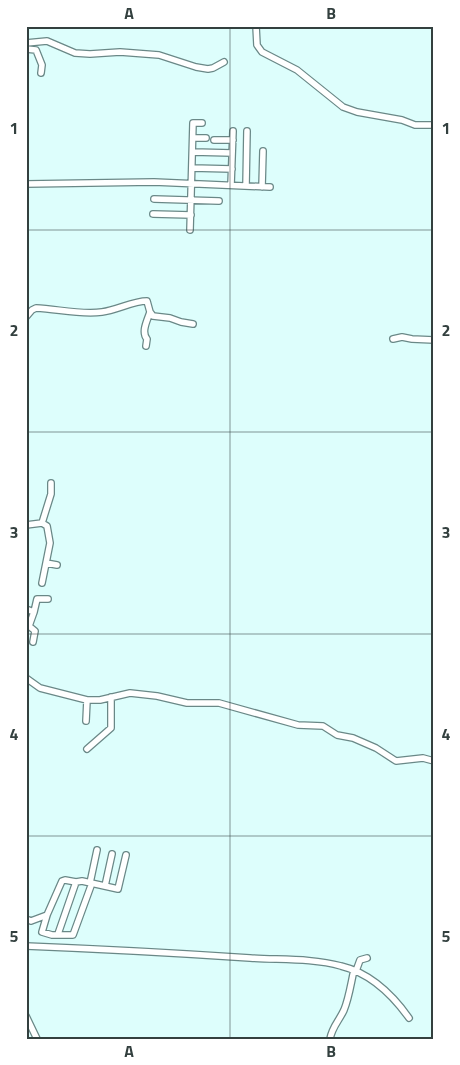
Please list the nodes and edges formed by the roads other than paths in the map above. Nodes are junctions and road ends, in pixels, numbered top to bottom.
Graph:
1 (256, 26) edge
2 (26, 43) edge
3 (26, 49) edge
4 (224, 62) dead end
5 (41, 73) dead end
6 (202, 123) dead end
7 (434, 125) edge
8 (233, 130) dead end
9 (247, 132) dead end
10 (193, 138) junction
11 (206, 138) dead end
12 (214, 140) dead end
13 (232, 140) junction
14 (263, 151) dead end
15 (192, 152) junction
16 (232, 153) junction
17 (192, 168) junction
18 (232, 169) junction
19 (26, 184) edge
20 (192, 184) junction
21 (231, 186) junction
22 (246, 186) junction
23 (262, 187) junction
24 (270, 187) dead end
25 (154, 199) dead end
26 (191, 200) junction
27 (218, 201) dead end
28 (153, 214) dead end
29 (191, 216) junction
30 (190, 230) dead end
31 (150, 312) junction
32 (26, 317) edge
33 (193, 324) dead end
34 (392, 339) dead end
35 (434, 340) edge
36 (146, 346) dead end
37 (51, 483) dead end
38 (42, 523) junction
39 (26, 525) edge
40 (46, 563) junction
41 (57, 565) dead end
42 (42, 583) dead end
43 (48, 599) dead end
44 (26, 609) edge
45 (34, 612) junction
46 (33, 642) dead end
47 (26, 678) edge
48 (111, 697) junction
49 (87, 700) junction
50 (86, 721) dead end
51 (87, 749) dead end
52 (434, 761) edge
53 (96, 850) dead end
54 (112, 854) dead end
55 (126, 855) dead end
56 (76, 882) junction
57 (91, 883) junction
58 (105, 886) junction
59 (47, 916) junction
60 (26, 919) edge
61 (58, 934) junction
62 (26, 946) edge
63 (367, 958) dead end
64 (355, 971) junction
65 (26, 1016) edge
66 (409, 1018) dead end
67 (38, 1039) edge
68 (330, 1039) edge

1 - 7 street
2 - 4 street
3 - 5 street
6 - 10 street
8 - 13 street
9 - 22 street
10 - 11 street
10 - 15 street
12 - 13 street
13 - 16 street
14 - 23 street
15 - 16 street
15 - 17 street
16 - 18 street
17 - 18 street
17 - 20 street
18 - 21 street
19 - 20 street
20 - 21 street
20 - 26 street
21 - 22 street
22 - 23 street
23 - 24 street
25 - 26 street
26 - 27 street
26 - 29 street
28 - 29 street
29 - 30 street
31 - 32 street
31 - 33 street
31 - 36 street
34 - 35 street
37 - 38 street
38 - 39 street
38 - 40 street
40 - 41 street
40 - 42 street
43 - 45 street
44 - 45 street
45 - 46 street
47 - 49 street
48 - 49 street
48 - 51 street
48 - 52 street
49 - 50 street
53 - 57 street
54 - 58 street
55 - 58 street
56 - 57 street
56 - 59 street
56 - 61 street
57 - 58 street
57 - 61 street
59 - 60 street
59 - 61 street
62 - 64 street
63 - 64 street
64 - 66 street
64 - 68 street
65 - 67 street

